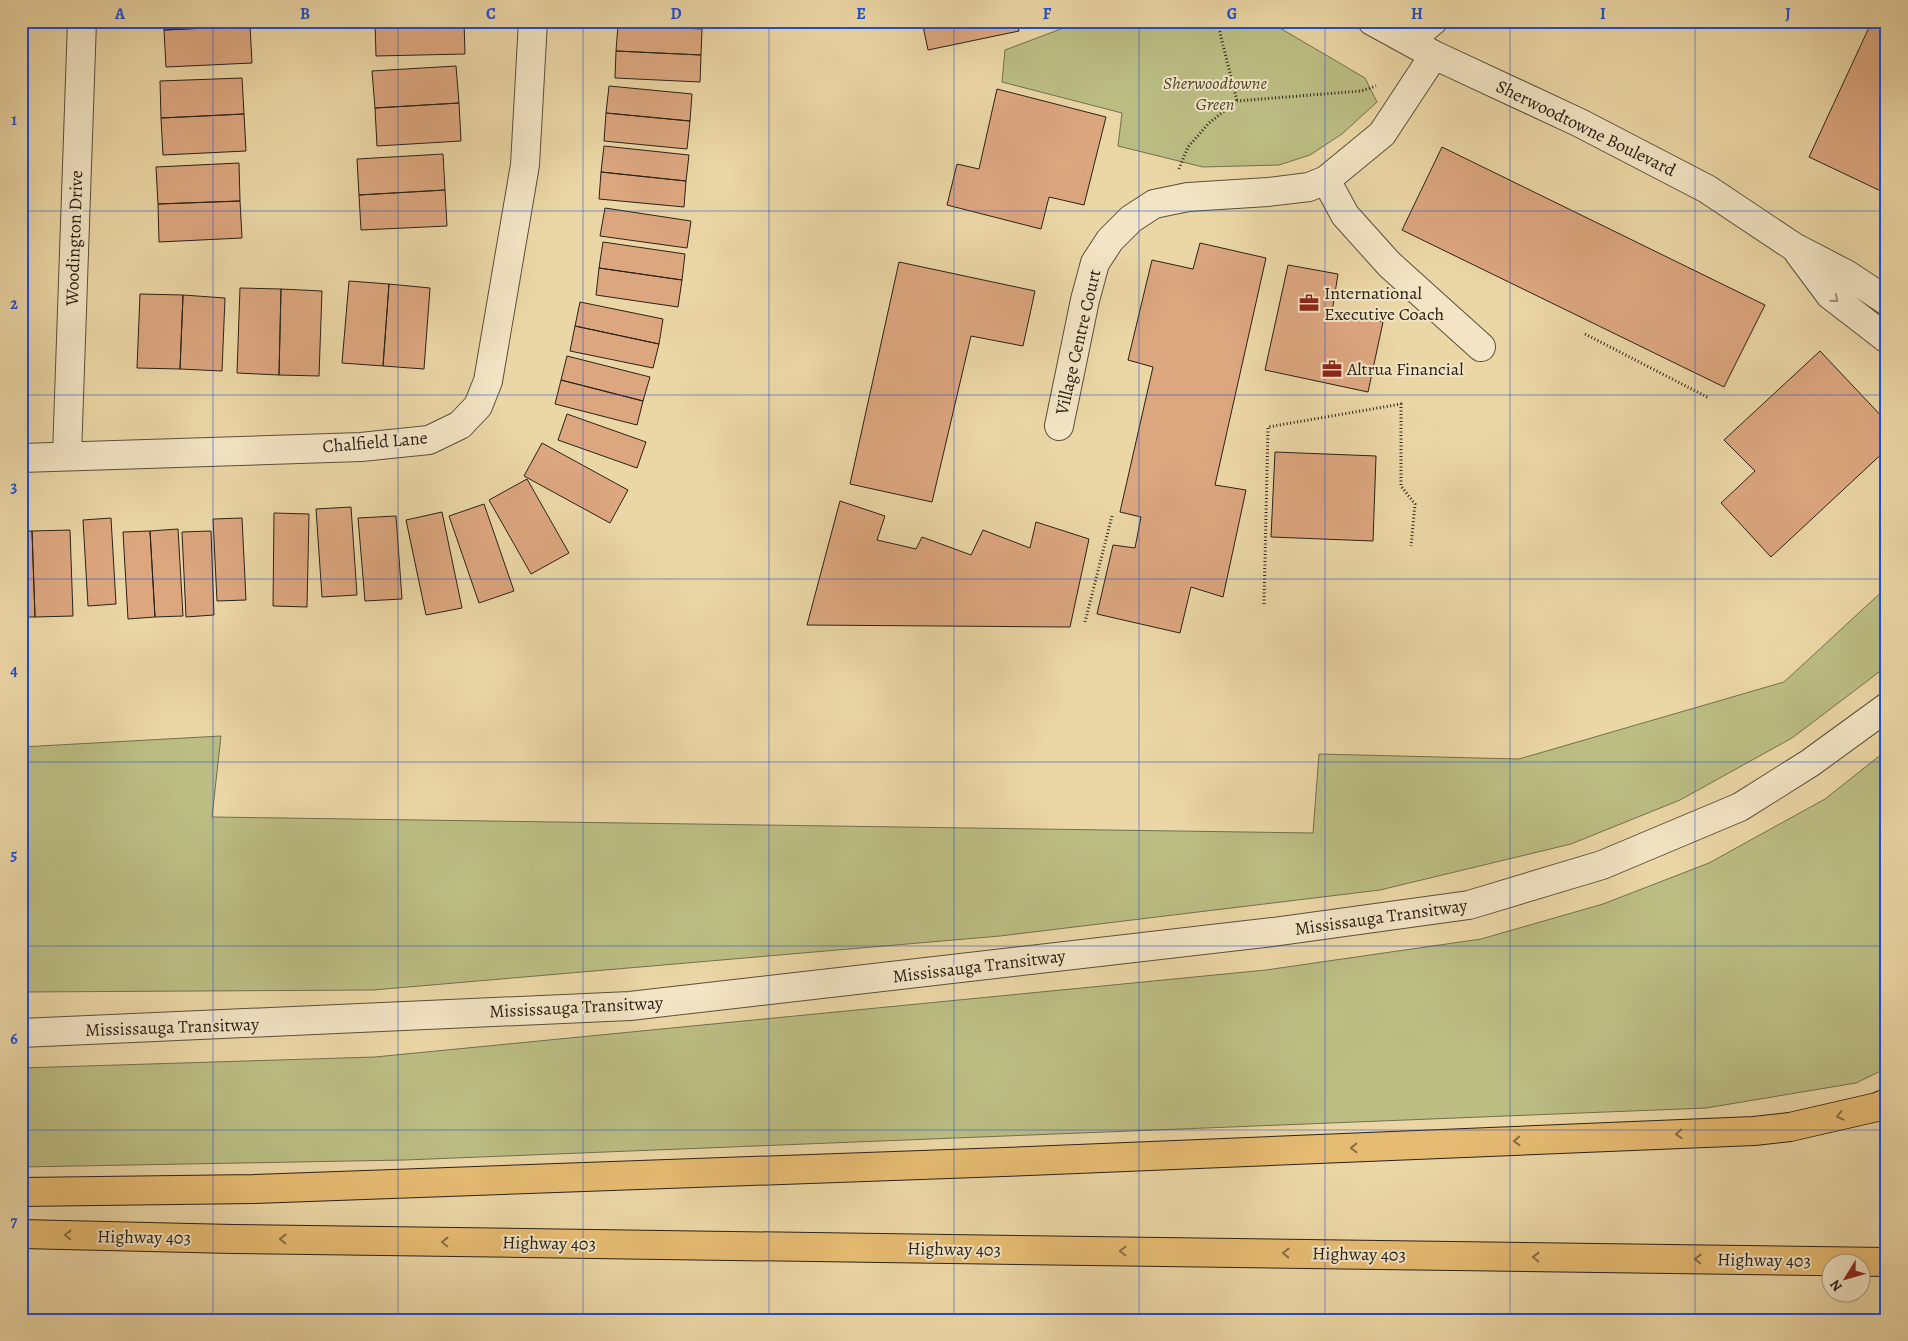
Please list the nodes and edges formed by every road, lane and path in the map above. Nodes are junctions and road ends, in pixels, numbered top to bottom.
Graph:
1 (82, 21) edge
2 (533, 21) edge
3 (1217, 21) edge
4 (1372, 21) edge
5 (1433, 21) edge
6 (1408, 31) edge
7 (1434, 56) junction
8 (1378, 85) dead end
9 (1237, 100) junction
10 (1176, 175) dead end
11 (1326, 180) junction
12 (1794, 247) junction
13 (1887, 301) edge
14 (1585, 334) dead end
15 (1887, 339) edge
16 (1481, 347) dead end
17 (1709, 398) dead end
18 (1059, 426) dead end
19 (67, 455) junction
20 (21, 458) edge
21 (1112, 516) dead end
22 (1411, 546) dead end
23 (1264, 604) dead end
24 (1086, 622) dead end
25 (1887, 707) edge
26 (21, 1033) edge
27 (1887, 1103) edge
28 (21, 1192) edge
29 (21, 1234) edge
30 (1887, 1262) edge

1 - 19 street, Woodington Drive
2 - 19 street, Chalfield Lane
3 - 9 path
4 - 6 street, Sherwoodtowne Boulevard
5 - 6 street
6 - 7 street, Sherwoodtowne Boulevard
7 - 11 street, Village Centre Court
7 - 12 street, Sherwoodtowne Boulevard
8 - 9 path
9 - 10 path
11 - 16 street
11 - 18 street, Village Centre Court
12 - 13 street, Sherwoodtowne Boulevard
12 -> 15 street, Sherwoodtowne Boulevard
14 - 17 path
19 - 20 street, Chalfield Lane
21 - 24 path
22 - 23 path
25 - 26 street, Mississauga Transitway
27 -> 28 highway
30 -> 29 highway, Highway 403

